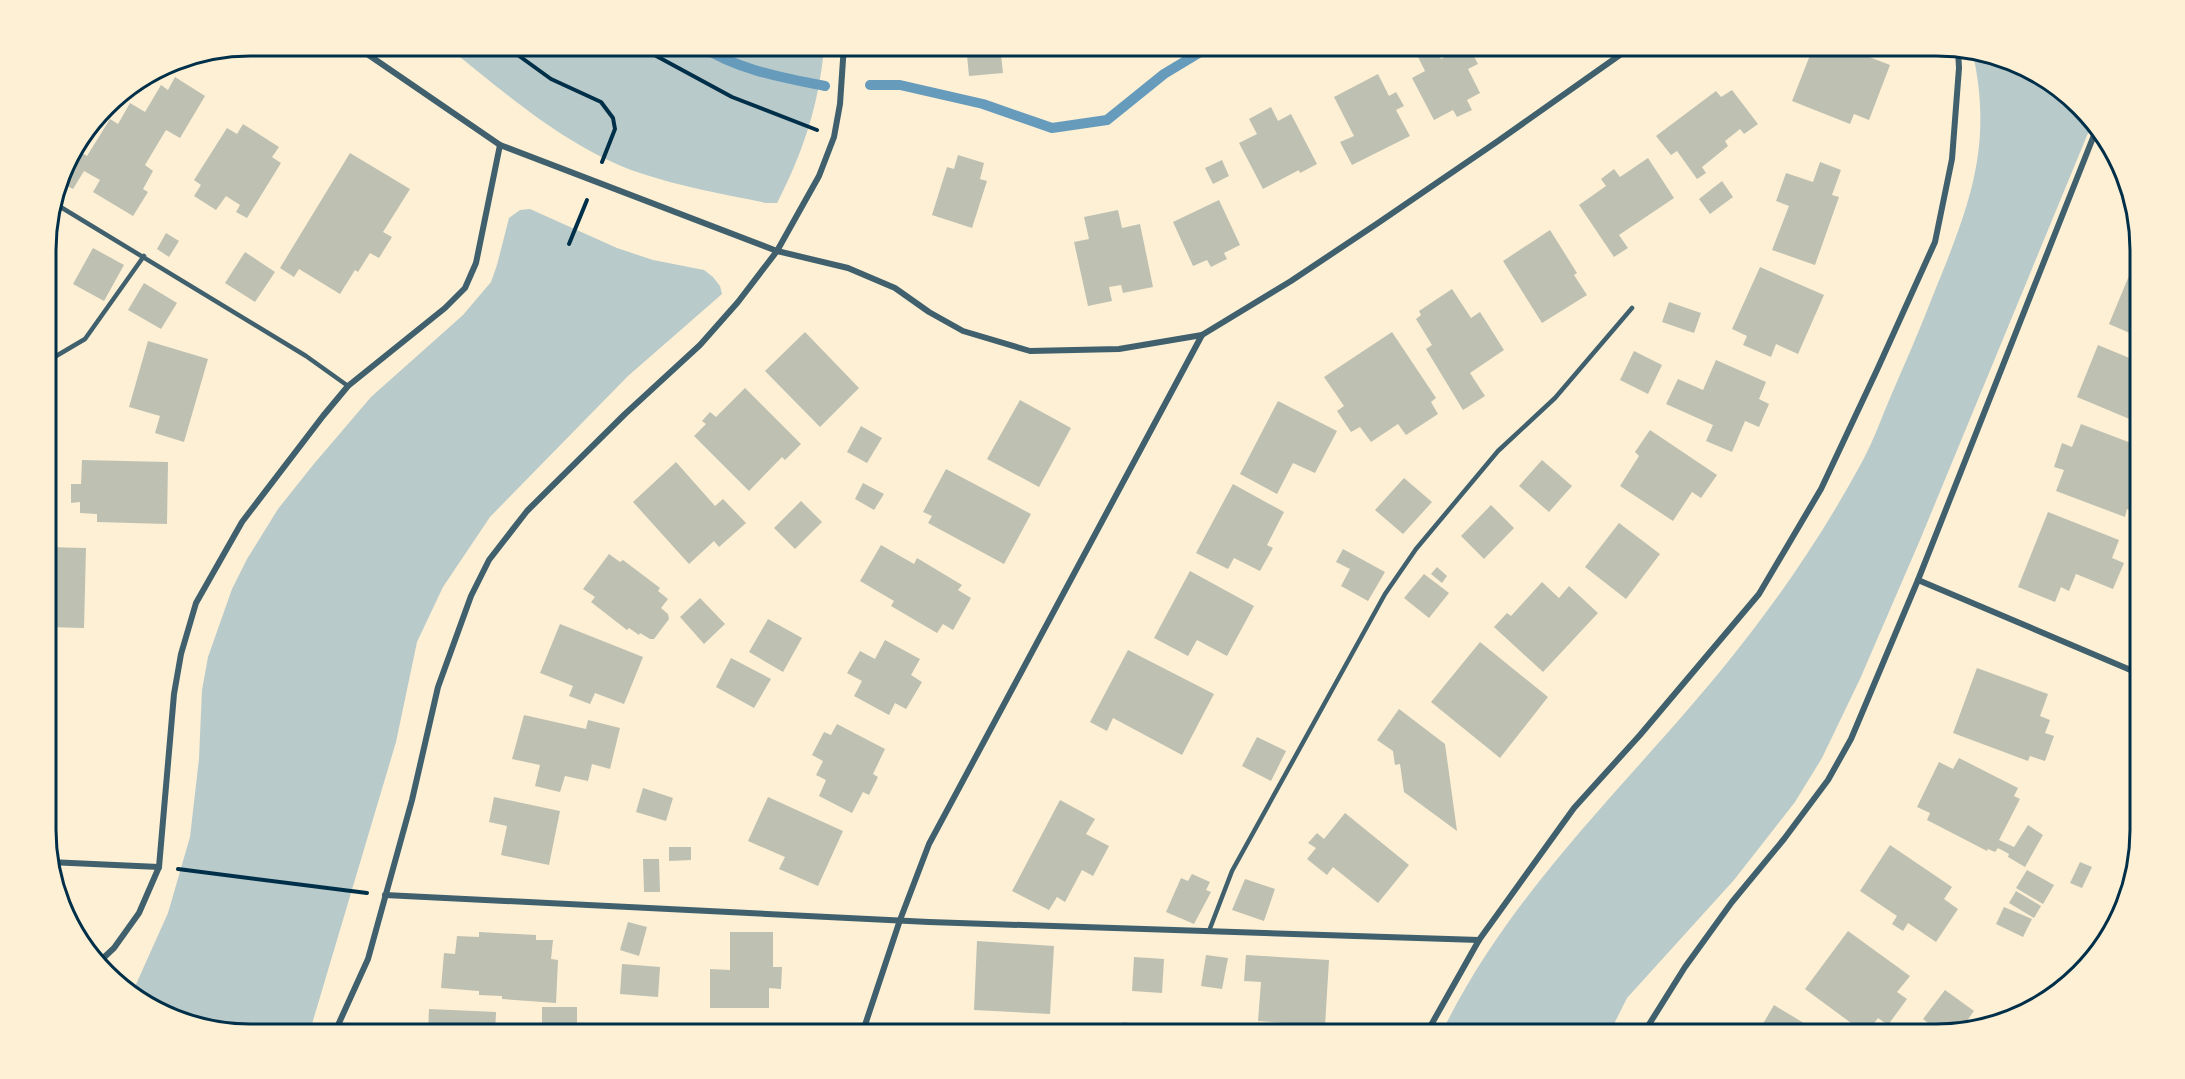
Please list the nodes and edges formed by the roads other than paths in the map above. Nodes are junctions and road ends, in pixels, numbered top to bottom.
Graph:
1 (370, 56) edge
2 (843, 56) edge
3 (1618, 56) edge
4 (1958, 57) edge
5 (2093, 137) edge
6 (500, 145) junction
7 (61, 206) edge
8 (777, 250) junction
9 (144, 256) junction
10 (1632, 308) dead end
11 (1202, 335) junction
12 (56, 357) edge
13 (348, 386) junction
14 (1918, 580) junction
15 (2130, 670) edge
16 (58, 862) edge
17 (159, 867) junction
18 (385, 895) junction
19 (900, 920) junction
20 (1209, 931) junction
21 (1479, 940) junction
22 (104, 957) edge
23 (1432, 1023) edge
24 (1650, 1023) edge
25 (339, 1024) edge
26 (865, 1024) edge

1 - 6 street
2 - 8 street
3 - 11 street
4 - 21 street
5 - 14 street
6 - 8 street
6 - 13 street
7 - 9 lane
8 - 11 street
8 - 18 street
9 - 12 lane
9 - 13 lane
10 - 20 lane
11 - 19 street
13 - 17 street
14 - 15 street
14 - 24 street
16 - 17 street
17 - 22 street
18 - 19 street
18 - 25 street
19 - 20 street
19 - 26 street
20 - 21 street
21 - 23 street

